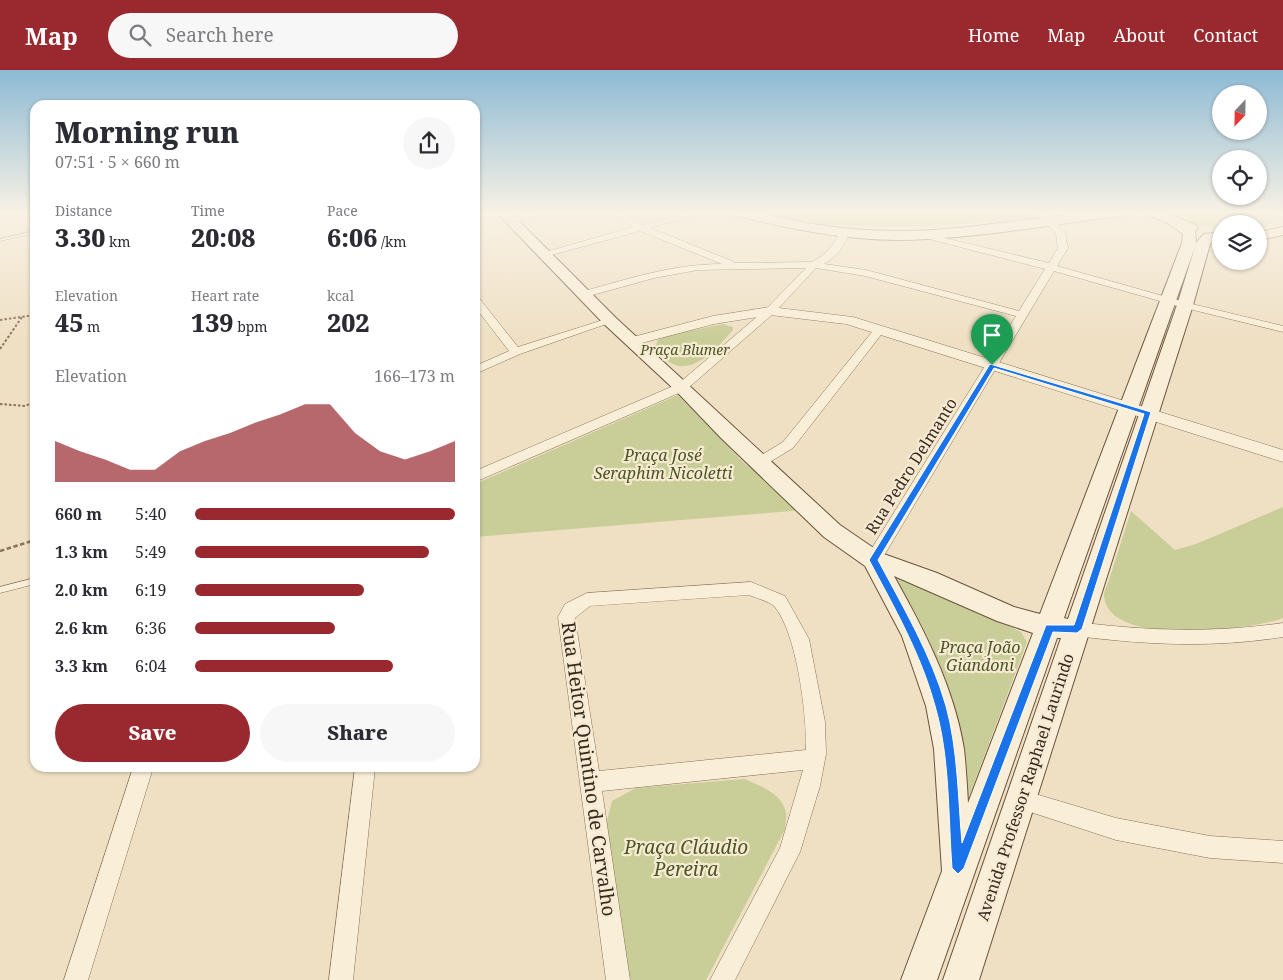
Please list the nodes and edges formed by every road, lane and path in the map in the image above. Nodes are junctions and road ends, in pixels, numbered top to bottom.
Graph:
1 (544, 254) edge
2 (708, 254) edge
3 (830, 254) edge
4 (999, 254) edge
5 (1059, 254) edge
6 (1187, 254) edge
7 (1198, 254) edge
8 (734, 265) junction
9 (814, 265) junction
10 (1051, 267) junction
11 (585, 294) junction
12 (1177, 302) junction
13 (480, 306) edge
14 (770, 311) junction
15 (1023, 315) junction
16 (30, 316) edge
17 (22, 317) junction
18 (0, 320) edge
19 (610, 321) junction
20 (880, 329) junction
21 (1283, 329) edge
22 (634, 341) junction
23 (0, 349) edge
24 (516, 352) junction
25 (992, 365) junction
26 (480, 368) edge
27 (682, 387) junction
28 (0, 404) edge
29 (30, 404) edge
30 (1139, 410) junction
31 (1283, 456) edge
32 (760, 462) junction
33 (480, 475) edge
34 (30, 542) edge
35 (0, 551) edge
36 (873, 560) junction
37 (30, 581) edge
38 (0, 590) edge
39 (1063, 628) junction
40 (1283, 630) edge
41 (815, 759) junction
42 (142, 772) edge
43 (365, 772) edge
44 (591, 782) junction
45 (1022, 800) junction
46 (1283, 852) edge
47 (958, 868) junction
48 (76, 980) edge
49 (341, 980) edge
50 (618, 980) edge
51 (722, 980) edge
52 (919, 980) edge
53 (961, 980) edge

1 - 11 main road
2 - 8 street
3 - 9 street
4 - 10 street
5 - 10 street, Rua Pedro Delmanto
6 - 12 main road, Avenida Professor Raphael Laurindo
7 - 12 main road, Avenida Professor Raphael Laurindo
8 - 9 street
8 - 11 street
9 - 14 street
9 - 15 street
10 - 12 street
10 - 15 street, Rua Pedro Delmanto
11 - 19 main road
12 - 21 street
12 - 30 main road, Avenida Professor Raphael Laurindo
13 - 24 street
14 - 20 street
14 - 22 street
14 - 27 street
15 - 25 street, Rua Pedro Delmanto
16 - 17 path
17 - 18 path
17 - 23 path
19 - 22 main road
19 - 24 street
20 - 25 street
20 - 32 street
22 - 27 main road
24 - 26 street
25 - 30 street
25 - 36 street, Rua Pedro Delmanto
27 - 32 main road
27 - 33 street
28 - 29 path
30 - 31 street
30 - 39 main road, Avenida Professor Raphael Laurindo
32 - 36 main road
34 - 35 path
36 - 39 main road
36 - 47 main road
37 - 38 lane
39 - 40 street
39 - 45 main road, Avenida Professor Raphael Laurindo
39 - 47 main road, Avenida Professor Raphael Laurindo
41 - 44 street
41 - 44 street, Rua Heitor Quintino de Carvalho
41 - 51 street, Rua Heitor Quintino de Carvalho
42 - 48 street
43 - 49 street
44 - 50 street, Rua Heitor Quintino de Carvalho
45 - 46 street
45 - 53 main road, Avenida Professor Raphael Laurindo
47 - 52 main road, Avenida Professor Raphael Laurindo

